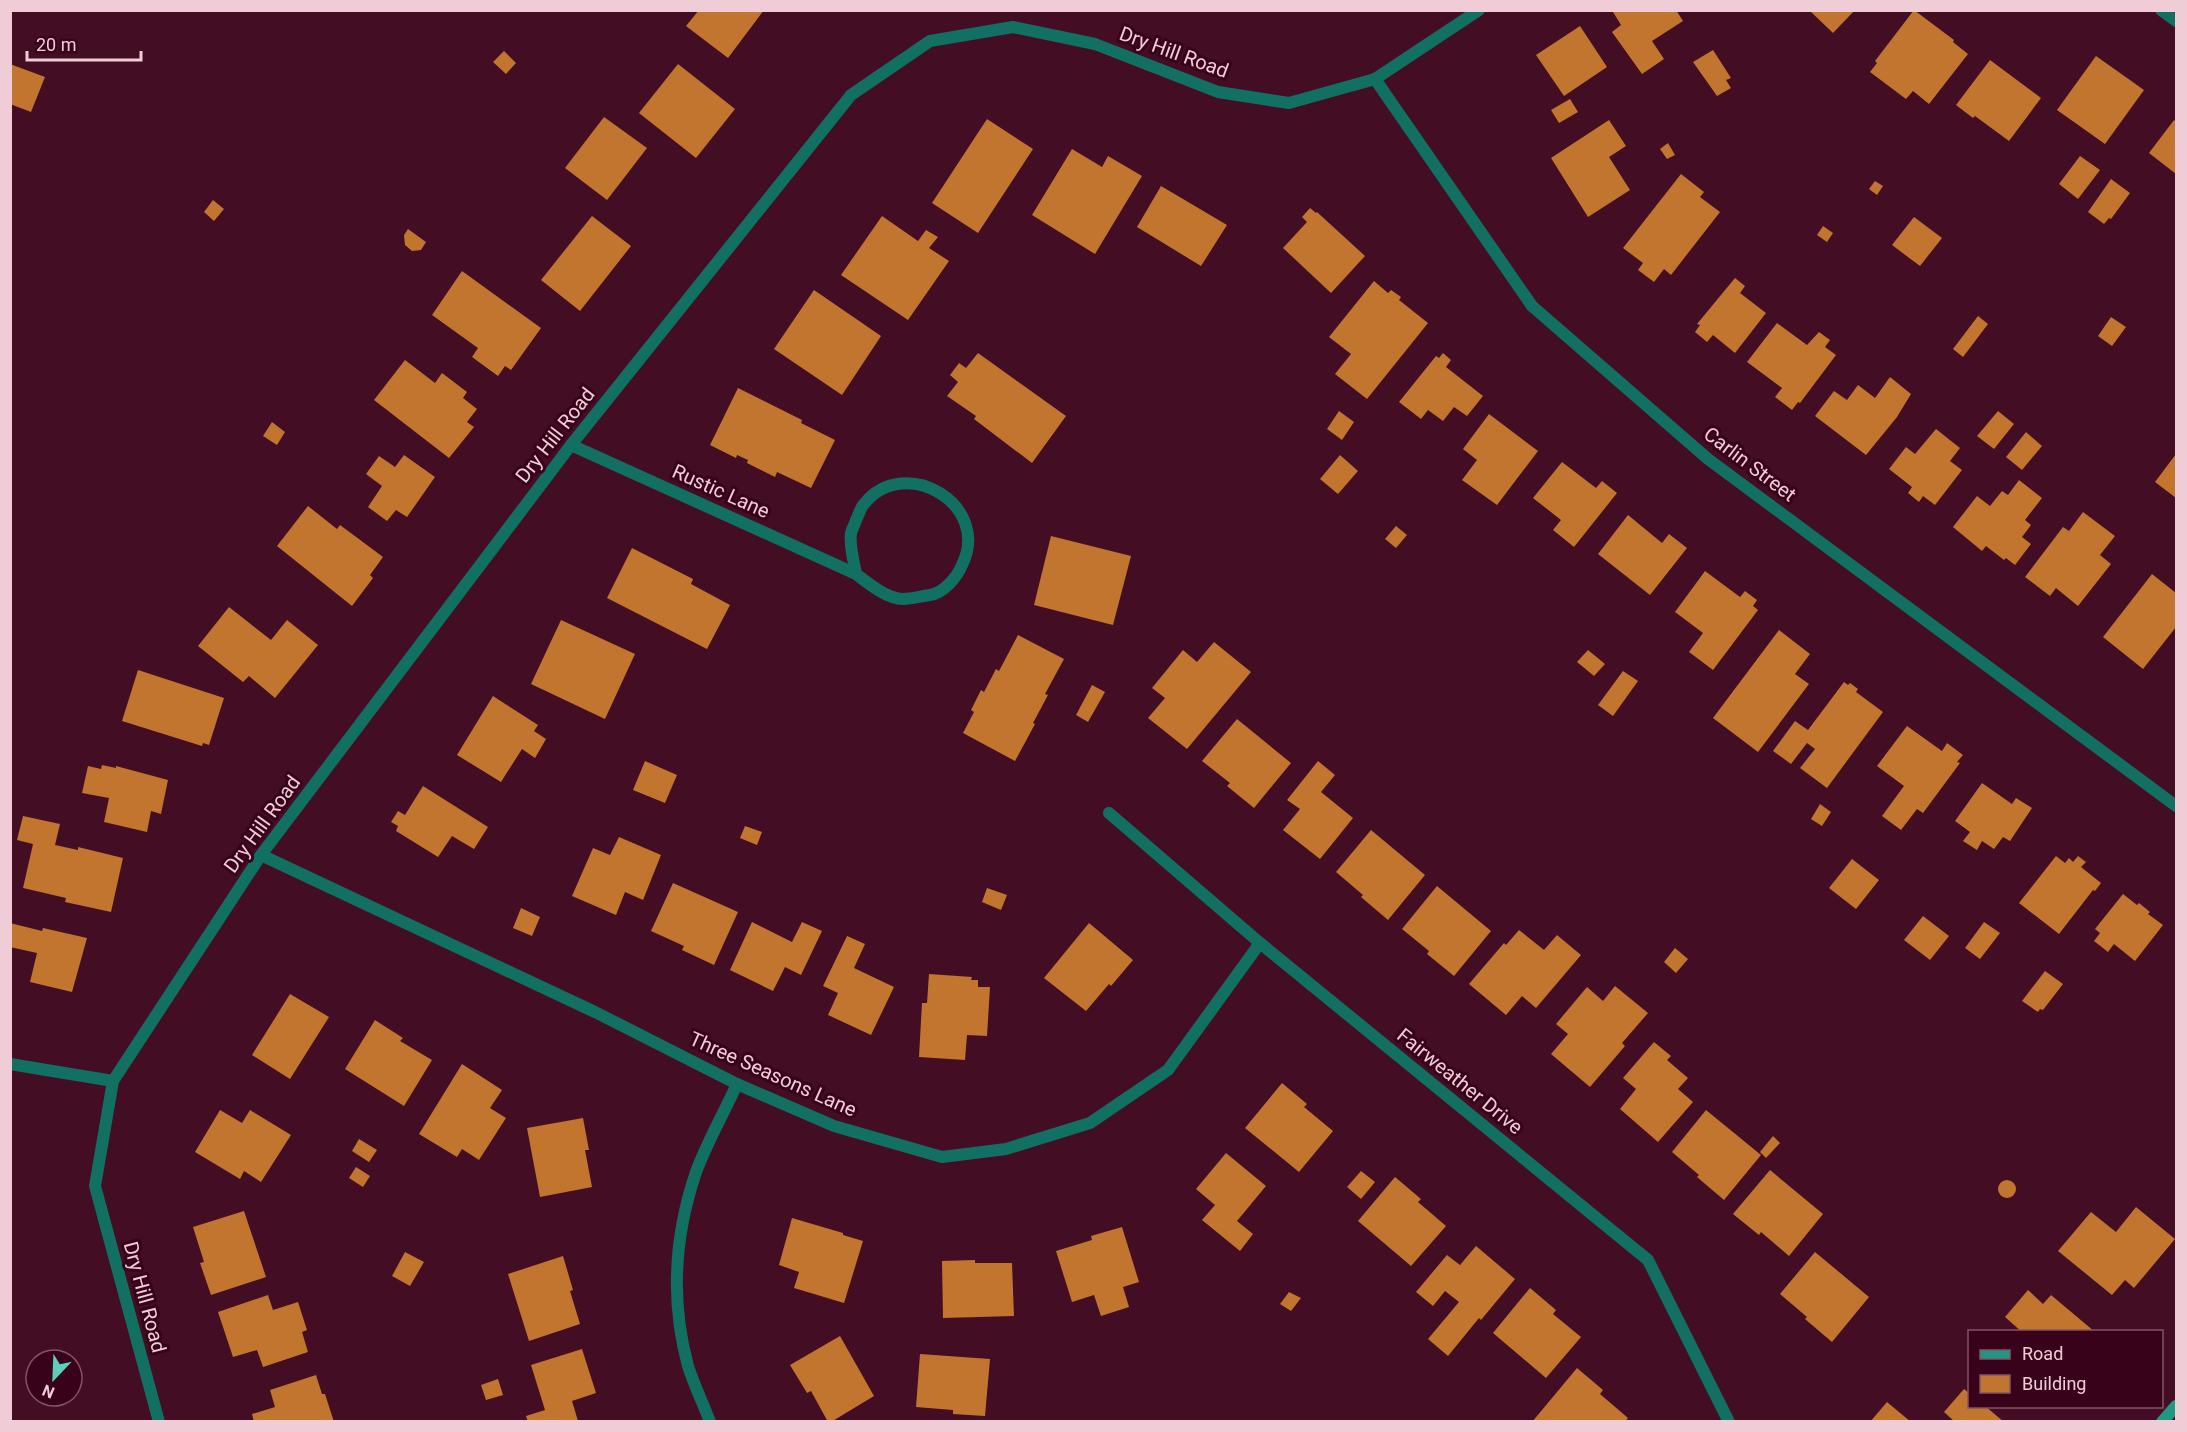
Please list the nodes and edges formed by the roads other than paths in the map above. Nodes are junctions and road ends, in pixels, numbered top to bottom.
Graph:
1 (1479, 10) edge
2 (2162, 10) edge
3 (2176, 21) edge
4 (1374, 79) junction
5 (571, 445) junction
6 (856, 574) junction
7 (2176, 806) edge
8 (1109, 813) dead end
9 (261, 855) junction
10 (1260, 943) junction
11 (10, 1064) edge
12 (113, 1081) junction
13 (737, 1084) junction
14 (2176, 1406) edge
15 (159, 1422) edge
16 (711, 1422) edge
17 (1729, 1422) edge
18 (2162, 1422) edge

1 - 4 street, Dry Hill Road
2 - 3 street
4 - 5 street, Dry Hill Road
4 - 7 street, Carlin Street
5 - 6 street, Rustic Lane
5 - 9 street, Dry Hill Road
6 - 6 street, Rustic Lane
8 - 10 street, Fairweather Drive
9 - 12 street, Dry Hill Road
9 - 13 street, Three Seasons Lane
10 - 13 street, Three Seasons Lane
10 - 17 street, Fairweather Drive
11 - 12 street
12 - 15 street, Dry Hill Road
13 - 16 street
14 - 18 main road

